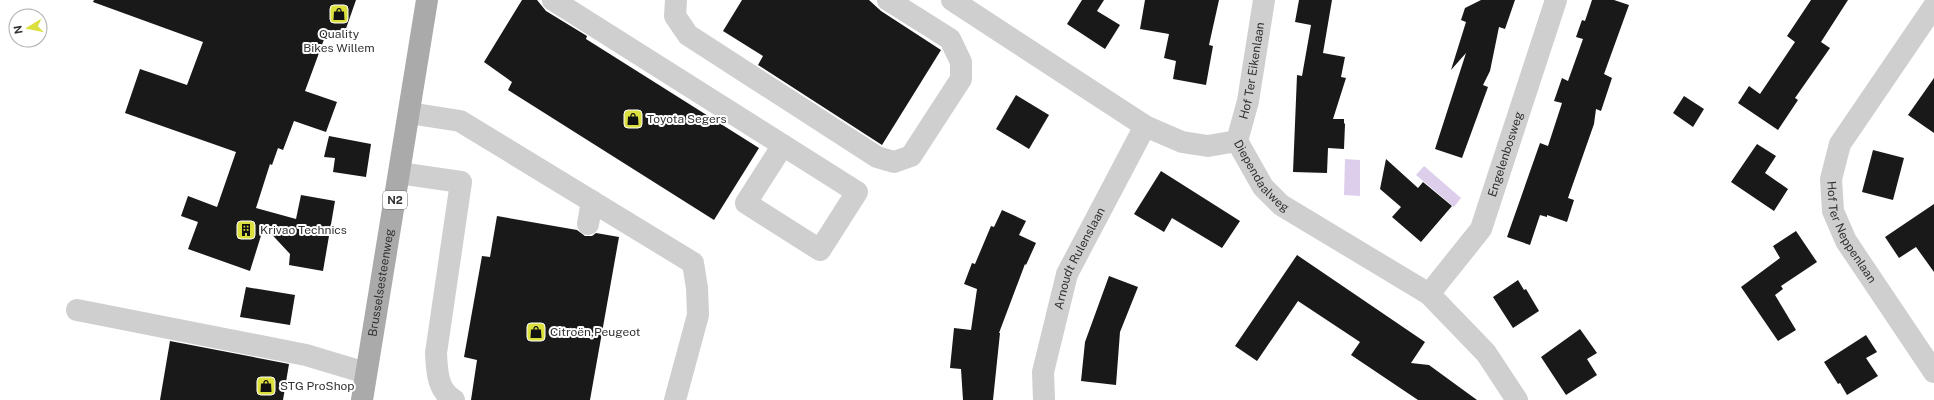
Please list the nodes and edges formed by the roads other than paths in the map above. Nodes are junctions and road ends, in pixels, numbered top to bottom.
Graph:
1 (427, 0) edge
2 (553, 0) edge
3 (676, 0) edge
4 (888, 0) edge
5 (1264, 0) edge
6 (1556, 0) edge
7 (954, 1) edge
8 (1934, 6) edge
9 (409, 113) junction
10 (1145, 126) junction
11 (1237, 141) junction
12 (783, 145) junction
13 (399, 173) junction
14 (592, 202) junction
15 (588, 224) dead end
16 (1429, 294) junction
17 (77, 310) dead end
18 (1934, 372) edge
19 (366, 373) junction
20 (362, 400) edge
21 (454, 400) edge
22 (675, 400) edge
23 (1044, 400) edge
24 (1517, 400) edge

1 - 9 main road, Brusselsesteenweg / N2
2 - 12 street
3 - 4 street
5 - 11 street, Hof Ter Eikenlaan
6 - 16 street, Engelenbosweg
7 - 10 street, Diependaalweg
8 - 18 street, Hof Ter Neppenlaan
9 - 13 main road, Brusselsesteenweg / N2
9 - 14 street
10 - 11 street, Diependaalweg
10 - 23 street, Arnoudt Rulenslaan
11 - 16 street, Diependaalweg
12 - 12 street
13 - 19 main road, Brusselsesteenweg / N2
13 - 21 street
14 - 15 street
14 - 22 street
16 - 24 street, Diependaalweg
17 - 19 street
19 - 20 main road, Brusselsesteenweg / N2

